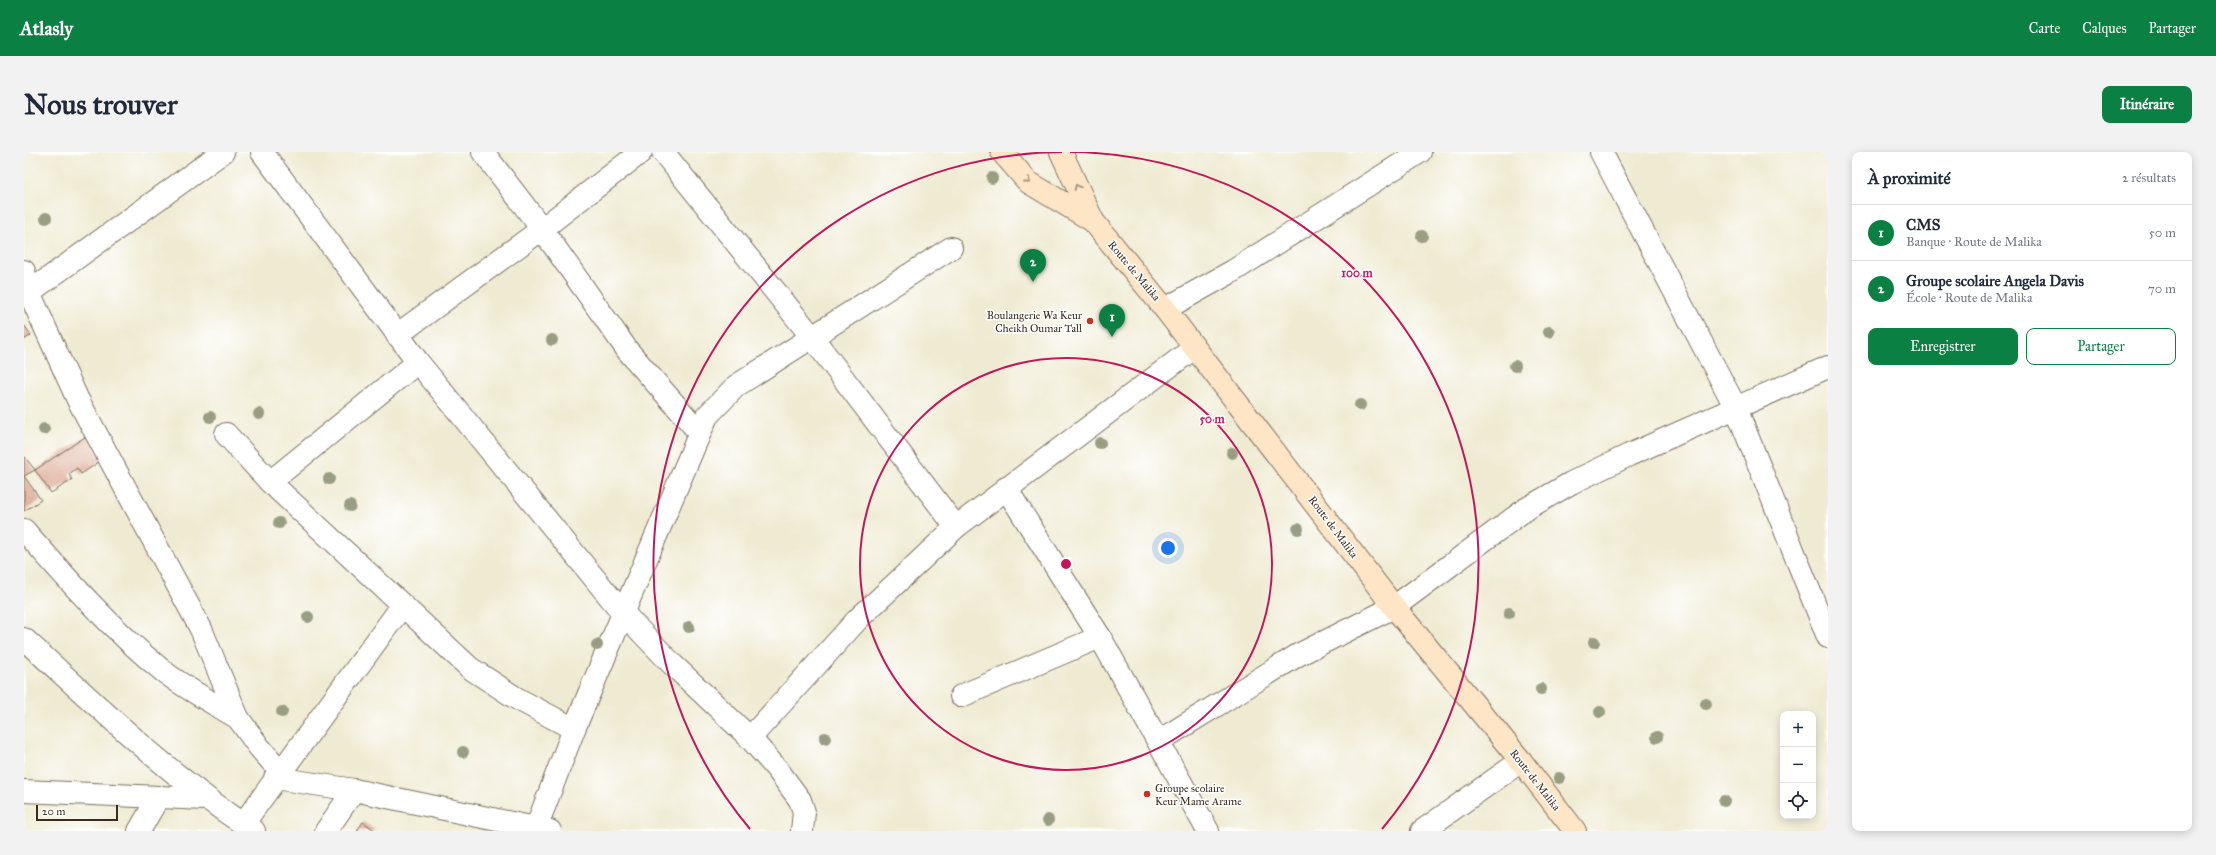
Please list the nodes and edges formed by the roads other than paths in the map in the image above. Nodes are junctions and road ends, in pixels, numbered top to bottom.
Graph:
1 (223, 152) edge
2 (262, 152) edge
3 (483, 152) edge
4 (641, 152) edge
5 (663, 152) edge
6 (1002, 152) edge
7 (1062, 152) edge
8 (1420, 152) edge
9 (1601, 152) edge
10 (1093, 221) junction
11 (542, 229) junction
12 (951, 248) dead end
13 (24, 271) edge
14 (27, 294) edge
15 (1165, 309) junction
16 (398, 335) junction
17 (812, 337) junction
18 (1194, 348) junction
19 (418, 362) junction
20 (1828, 367) edge
21 (1736, 408) junction
22 (699, 432) junction
23 (226, 434) dead end
24 (270, 482) junction
25 (1006, 488) junction
26 (956, 527) junction
27 (24, 530) edge
28 (402, 606) junction
29 (1394, 607) junction
30 (622, 612) junction
31 (1100, 637) junction
32 (1828, 637) edge
33 (24, 639) edge
34 (961, 696) dead end
35 (238, 718) junction
36 (574, 729) junction
37 (750, 738) junction
38 (1159, 741) junction
39 (1521, 761) junction
40 (278, 774) junction
41 (354, 790) junction
42 (24, 791) edge
43 (158, 798) junction
44 (205, 799) junction
45 (248, 827) edge
46 (1571, 829) edge
47 (543, 830) edge
48 (139, 831) edge
49 (326, 831) edge
50 (802, 831) edge
51 (1208, 831) edge
52 (1422, 831) edge

1 - 14 street
2 - 16 street
3 - 11 street
4 - 11 street
5 - 17 street
6 -> 10 main road, Route de Malika
10 -> 7 main road, Route de Malika
8 - 15 street
9 - 21 street
10 - 15 main road, Route de Malika
11 - 16 street
11 - 22 street
12 - 17 street
13 - 14 street
14 - 35 street
15 - 18 main road, Route de Malika
16 - 19 street
17 - 22 street
17 - 26 street
18 - 25 street
18 - 29 main road, Route de Malika
19 - 24 street
19 - 30 street
20 - 21 street
21 - 29 street
21 - 32 street
22 - 30 street
23 - 24 street
24 - 28 street
25 - 26 street
25 - 31 street
26 - 37 street
27 - 35 street
28 - 36 street
28 - 40 street
29 - 38 street
29 - 39 main road, Route de Malika
30 - 36 street
30 - 37 street
31 - 34 street
31 - 38 street
33 - 44 street
35 - 40 street
36 - 47 street
37 - 50 street
38 - 51 street
39 - 46 main road, Route de Malika
39 - 52 street
40 - 41 street
40 - 45 street
41 - 47 street
41 - 49 street
42 - 43 street
43 - 44 street
43 - 48 street
44 - 45 street

